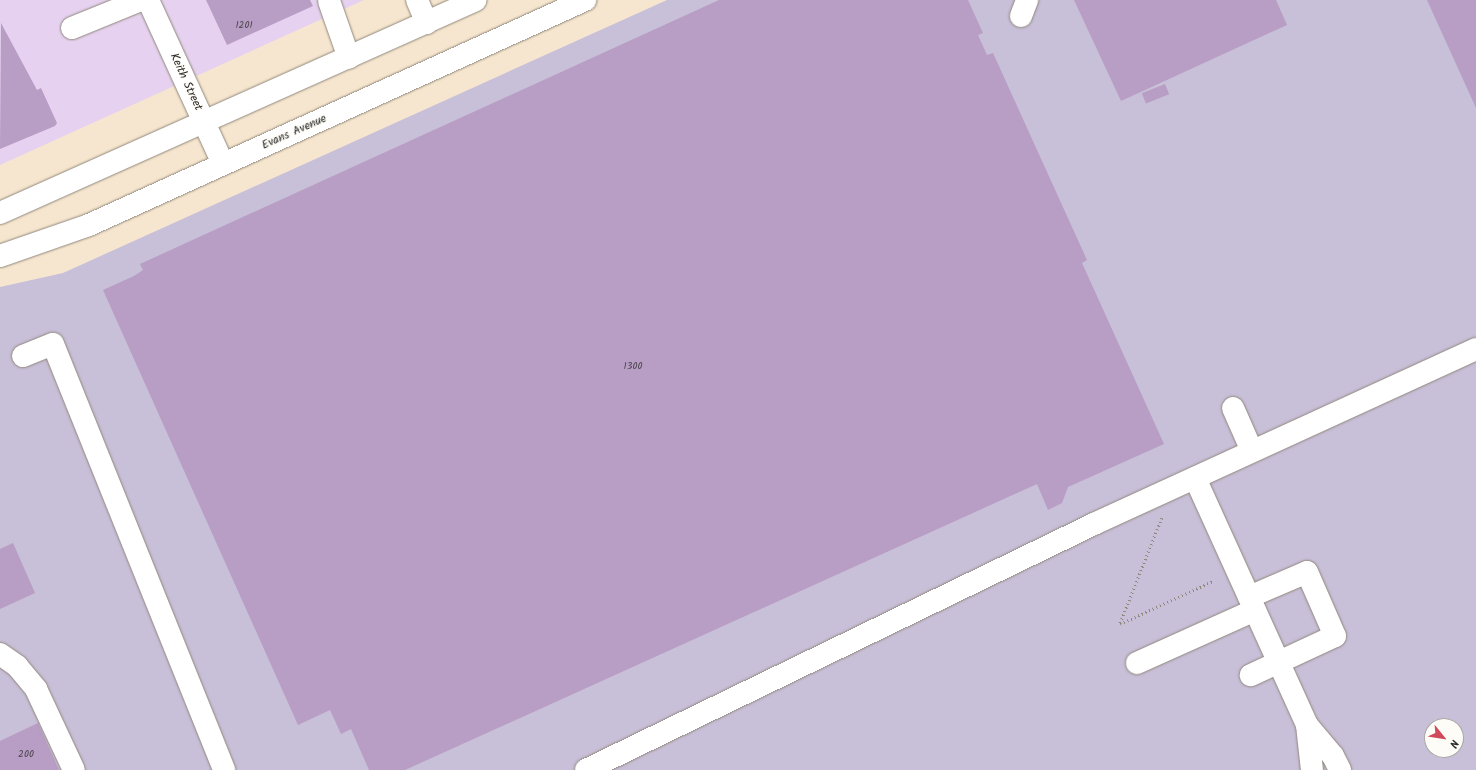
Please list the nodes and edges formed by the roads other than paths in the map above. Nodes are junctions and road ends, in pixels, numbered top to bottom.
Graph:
1 (141, 0) edge
2 (148, 0) edge
3 (417, 0) edge
4 (476, 0) edge
5 (585, 0) edge
6 (329, 2) dead end
7 (427, 22) junction
8 (72, 28) dead end
9 (350, 58) junction
10 (204, 123) junction
11 (223, 164) junction
12 (0, 213) edge
13 (0, 256) edge
14 (1476, 349) edge
15 (23, 356) dead end
16 (1233, 408) dead end
17 (1252, 451) junction
18 (1195, 478) junction
19 (1252, 603) junction
20 (0, 654) edge
21 (1279, 661) junction
22 (1137, 663) dead end
23 (1250, 675) dead end
24 (1307, 725) junction
25 (74, 770) edge
26 (224, 770) edge
27 (586, 770) edge
28 (1312, 770) edge
29 (1340, 770) edge

1 - 8 main road
2 - 10 main road, Keith Street
3 - 7 main road
4 - 7 main road
5 - 11 main road, Evans Avenue
6 - 9 main road
7 - 9 main road
9 - 10 main road
10 - 11 main road, Keith Street
10 - 12 main road
11 - 13 main road, Evans Avenue
14 - 17 main road
15 - 26 main road
16 - 17 main road
17 - 18 main road
18 - 19 main road
18 - 27 main road
19 - 21 main road
19 - 21 main road
19 - 22 main road
20 - 25 main road
21 - 23 main road
21 - 24 main road
24 - 28 main road
24 - 29 main road

